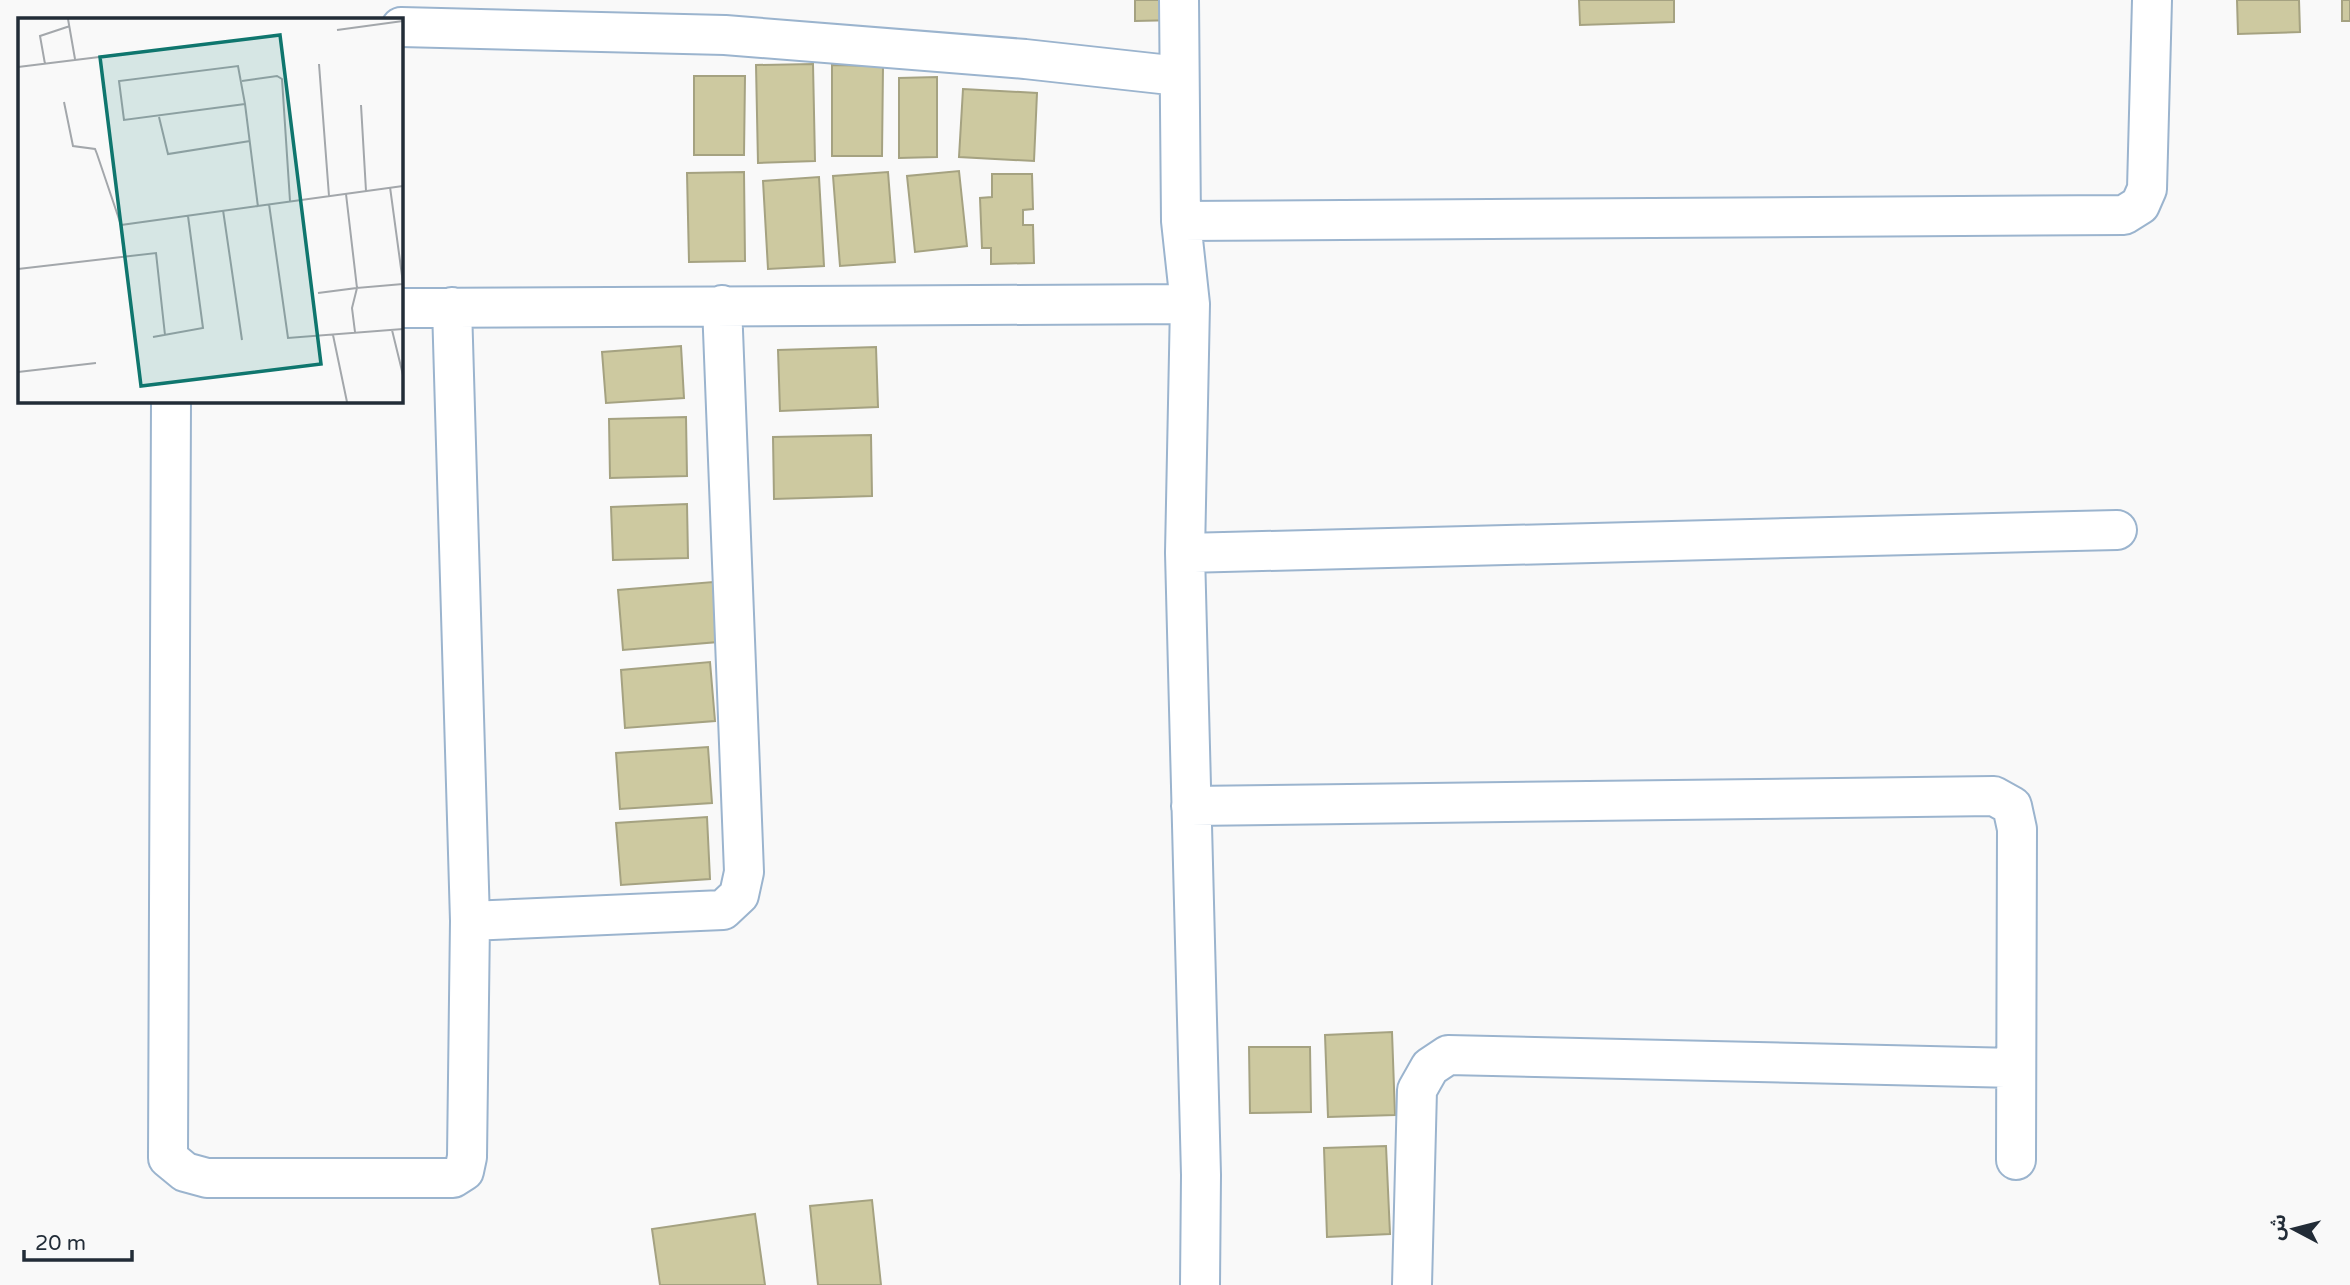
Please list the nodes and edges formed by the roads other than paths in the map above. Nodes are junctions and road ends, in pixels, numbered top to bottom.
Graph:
1 (1179, 0) edge
2 (2152, 0) edge
3 (402, 27) edge
4 (1179, 76) junction
5 (1181, 221) junction
6 (1190, 304) junction
7 (722, 305) junction
8 (452, 307) junction
9 (402, 308) edge
10 (171, 402) edge
11 (2117, 530) dead end
12 (1185, 553) junction
13 (1191, 806) junction
14 (470, 921) junction
15 (2016, 1068) junction
16 (2016, 1160) dead end
17 (1200, 1285) edge
18 (1412, 1285) edge

1 - 4 street
2 - 5 street
3 - 4 street
4 - 5 street
5 - 6 street
6 - 7 street
6 - 12 street
7 - 8 street
7 - 14 street
8 - 9 street
8 - 14 street
10 - 14 street
11 - 12 street
12 - 13 street
13 - 15 street
13 - 17 street
15 - 16 street
15 - 18 street

